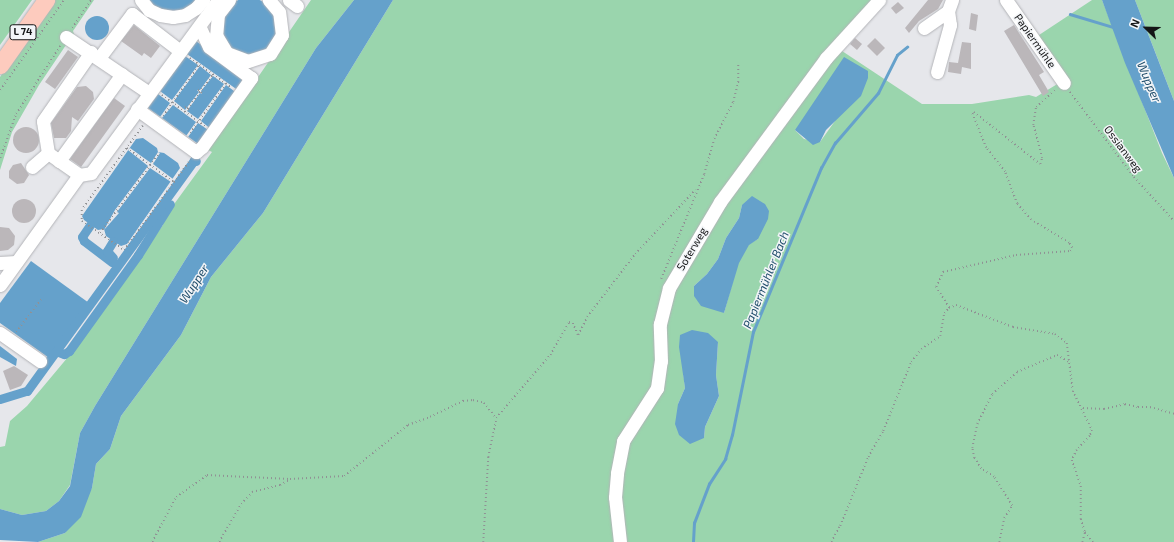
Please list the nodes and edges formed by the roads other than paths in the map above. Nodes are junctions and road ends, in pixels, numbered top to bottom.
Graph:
1 (46, 0) edge
2 (141, 0) edge
3 (203, 0) edge
4 (218, 0) edge
5 (229, 0) edge
6 (269, 0) edge
7 (880, 0) edge
8 (1006, 0) edge
9 (950, 6) edge
10 (199, 26) junction
11 (924, 28) dead end
12 (66, 37) road end
13 (183, 53) junction
14 (95, 55) junction
15 (0, 65) edge
16 (937, 72) dead end
17 (122, 74) junction
18 (1064, 83) road end
19 (154, 93) junction
20 (137, 109) junction
21 (53, 157) junction
22 (32, 167) dead end
23 (79, 175) junction
24 (16, 262) junction
25 (0, 263) edge
26 (0, 285) edge
27 (5, 337) edge
28 (40, 361) dead end
29 (620, 542) edge

1 - 15 main road, L 74
2 - 3 street
4 - 10 street
5 - 6 street
7 - 29 street, Soterweg
8 - 18 street, Papiermühle
9 - 11 street
9 - 16 street
10 - 13 street
10 - 20 street
12 - 14 street
13 - 14 street
13 - 19 street
14 - 17 street
14 - 21 street
17 - 19 street
17 - 21 street
19 - 20 street
20 - 23 street
21 - 22 street
21 - 23 street
23 - 24 street
24 - 25 street
24 - 26 street
27 - 28 street

